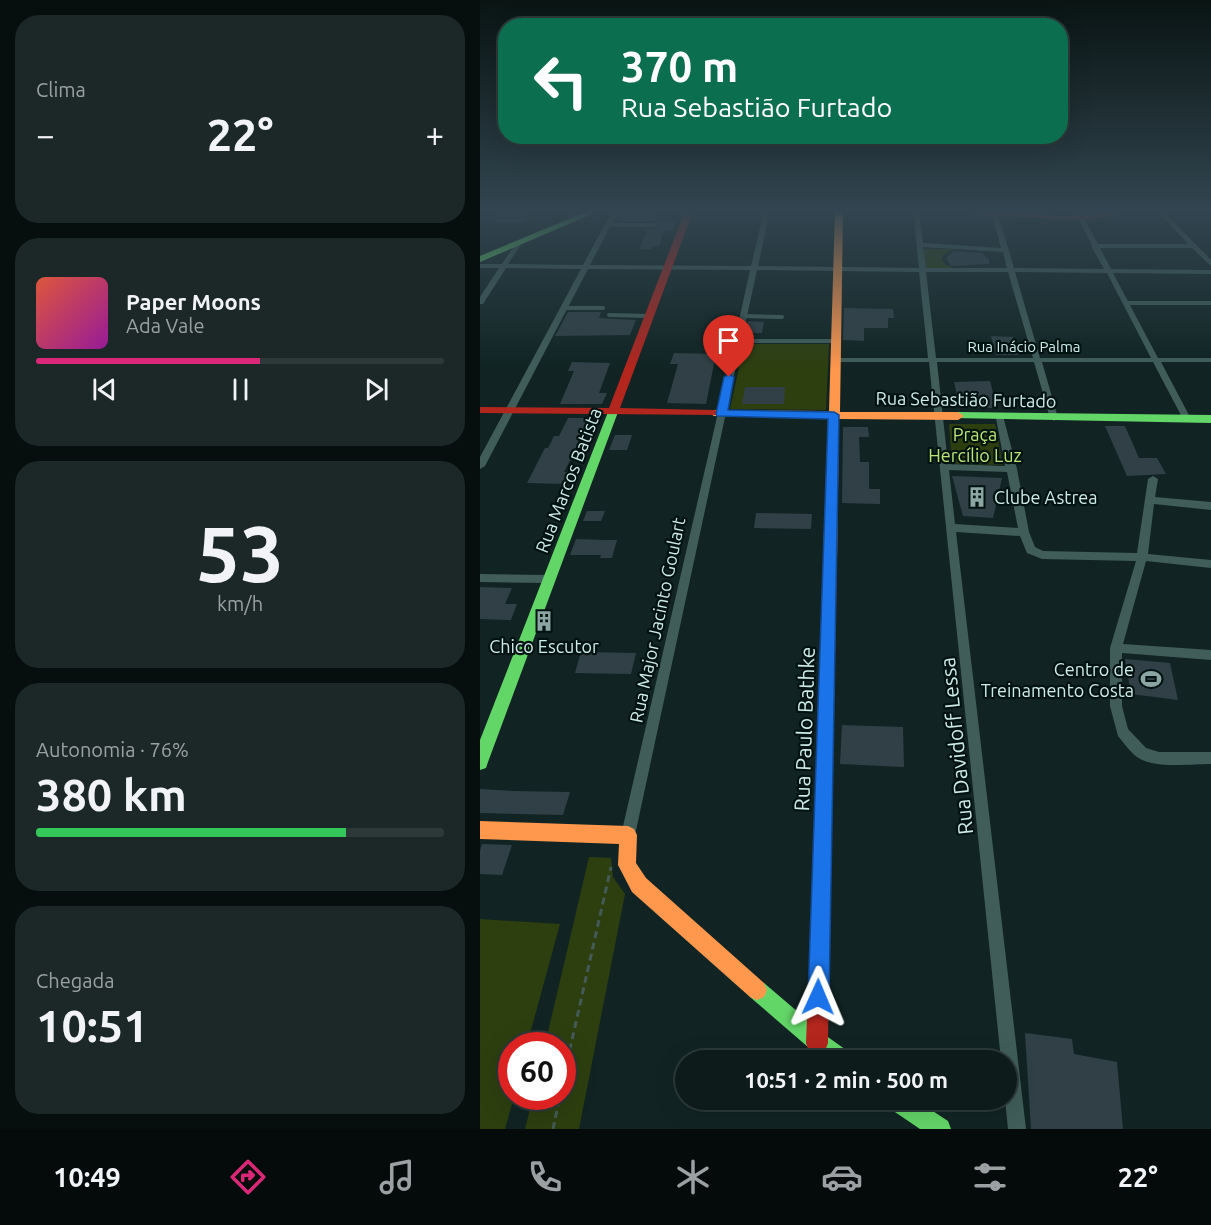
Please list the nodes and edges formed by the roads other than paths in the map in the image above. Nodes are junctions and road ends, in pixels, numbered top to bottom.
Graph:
1 (507, 264) edge
2 (588, 264) edge
3 (669, 264) edge
4 (754, 264) edge
5 (838, 264) edge
6 (922, 264) edge
7 (1010, 264) edge
8 (1104, 264) edge
9 (480, 266) edge
10 (505, 267) junction
11 (586, 267) junction
12 (667, 268) junction
13 (753, 269) junction
14 (838, 270) junction
15 (923, 270) junction
16 (1012, 271) junction
17 (1108, 271) junction
18 (1211, 272) edge
19 (480, 302) edge
20 (1125, 303) junction
21 (1211, 303) edge
22 (565, 308) junction
23 (603, 308) dead end
24 (609, 315) dead end
25 (649, 316) junction
26 (742, 316) junction
27 (782, 317) dead end
28 (736, 341) junction
29 (836, 341) junction
30 (836, 360) junction
31 (932, 360) junction
32 (1037, 360) junction
33 (1156, 360) junction
34 (1211, 360) edge
35 (480, 410) edge
36 (511, 411) junction
37 (613, 412) junction
38 (721, 414) junction
39 (834, 415) junction
40 (941, 417) junction
41 (1000, 418) junction
42 (1054, 418) junction
43 (1187, 419) junction
44 (1211, 419) edge
45 (480, 466) edge
46 (946, 466) junction
47 (1012, 470) junction
48 (1153, 479) dead end
49 (1151, 500) junction
50 (1211, 506) edge
51 (953, 528) junction
52 (1024, 532) junction
53 (1142, 557) junction
54 (1211, 564) edge
55 (480, 578) edge
56 (549, 579) junction
57 (1116, 648) junction
58 (1211, 655) edge
59 (1211, 758) edge
60 (480, 762) edge
61 (480, 830) edge
62 (628, 835) junction
63 (817, 1043) junction
64 (827, 1050) edge
65 (912, 1110) edge
66 (940, 1129) edge
67 (1017, 1129) edge

1 - 10 street
2 - 11 street
3 - 12 main road, Rua Marcos Batista
4 - 13 street, Rua Major Jacinto Goulart
5 - 14 main road, Rua Paulo Bathke
6 - 15 street, Rua Davidoff Lessa
7 - 16 street
8 - 17 street
9 - 10 street
10 - 11 street
10 - 19 street
11 - 12 street
11 - 22 street
12 - 13 street
12 - 25 main road, Rua Marcos Batista
13 - 14 street
13 - 26 street, Rua Major Jacinto Goulart
14 - 15 street
14 - 29 main road, Rua Paulo Bathke
15 - 16 street
15 - 31 street, Rua Davidoff Lessa
16 - 17 street
16 - 32 street
17 - 18 street
17 - 20 street
20 - 21 lane
20 - 33 street
22 - 23 lane
22 - 36 street
24 - 25 lane
25 - 37 main road, Rua Marcos Batista
26 - 27 lane
26 - 28 street, Rua Major Jacinto Goulart
28 - 29 street
28 - 38 street, Rua Major Jacinto Goulart
29 - 30 main road, Rua Paulo Bathke
30 - 31 street, Rua Inácio Palma
30 - 39 main road, Rua Paulo Bathke
31 - 32 street, Rua Inácio Palma
31 - 40 street, Rua Davidoff Lessa
32 - 33 street, Rua Inácio Palma
32 - 42 street
33 - 34 street, Rua Inácio Palma
33 - 43 street
35 - 36 main road, Rua Sebastião Furtado
36 - 37 main road, Rua Sebastião Furtado
36 - 45 street
37 - 38 main road, Rua Sebastião Furtado
37 - 56 main road, Rua Marcos Batista
38 - 39 main road, Rua Sebastião Furtado
38 - 62 street, Rua Major Jacinto Goulart
39 - 40 main road, Rua Sebastião Furtado
39 - 63 main road, Rua Paulo Bathke
40 - 41 main road, Rua Sebastião Furtado
40 - 46 street, Rua Davidoff Lessa
41 - 42 main road, Rua Sebastião Furtado
41 - 47 street
42 - 43 main road, Rua Sebastião Furtado
43 - 44 main road, Rua Sebastião Furtado
46 - 47 street
46 - 51 street, Rua Davidoff Lessa
47 - 52 street
48 - 49 street
49 - 50 street
49 - 53 street
51 - 52 street
51 - 67 street, Rua Davidoff Lessa
52 - 53 street
53 - 54 street
53 - 57 street
55 - 56 street
56 - 60 main road, Rua Marcos Batista
57 - 58 street
57 - 59 street
61 - 62 main road
62 - 63 main road
63 - 64 main road
65 - 66 main road

